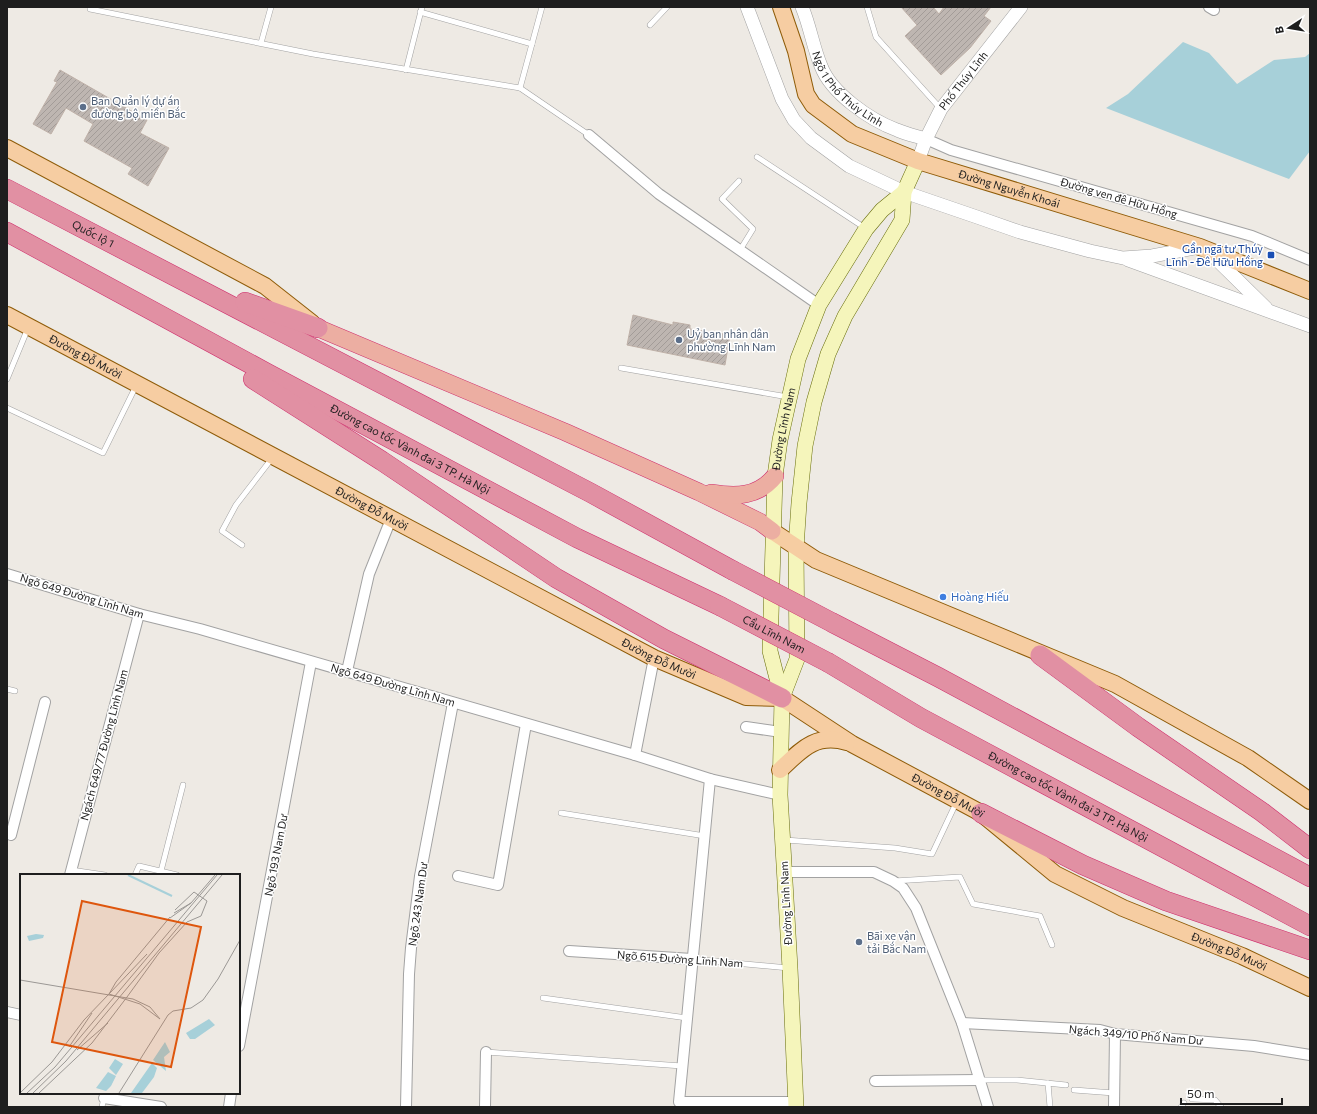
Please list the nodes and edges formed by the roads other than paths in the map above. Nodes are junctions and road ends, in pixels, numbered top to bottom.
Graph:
1 (90, 7) edge
2 (271, 7) edge
3 (542, 7) edge
4 (667, 7) edge
5 (747, 7) edge
6 (781, 7) edge
7 (802, 7) edge
8 (867, 7) edge
9 (1021, 7) edge
10 (421, 9) edge
11 (650, 25) dead end
12 (261, 43) junction
13 (532, 44) junction
14 (406, 70) junction
15 (520, 88) junction
16 (941, 109) junction
17 (589, 135) joint
18 (926, 139) junction
19 (7, 148) edge
20 (757, 157) dead end
21 (918, 161) junction
22 (739, 181) dead end
23 (7, 189) edge
24 (904, 192) junction
25 (866, 229) junction
26 (7, 232) edge
27 (1204, 249) junction
28 (739, 251) junction
29 (1123, 258) junction
30 (1310, 260) edge
31 (178, 278) junction
32 (104, 285) junction
33 (1310, 291) edge
34 (819, 305) junction
35 (1269, 311) junction
36 (7, 315) edge
37 (1310, 326) edge
38 (28, 327) junction
39 (318, 328) junction
40 (621, 368) dead end
41 (7, 379) edge
42 (137, 384) junction
43 (789, 397) junction
44 (7, 408) edge
45 (274, 457) junction
46 (775, 476) junction
47 (699, 492) junction
48 (391, 519) junction
49 (772, 531) junction
50 (242, 545) dead end
51 (796, 548) junction
52 (7, 574) edge
53 (720, 606) joint
54 (139, 614) junction
55 (1040, 654) junction
56 (654, 658) junction
57 (311, 662) junction
58 (828, 663) joint
59 (348, 671) junction
60 (7, 689) edge
61 (15, 691) dead end
62 (782, 698) junction
63 (45, 702) dead end
64 (453, 703) junction
65 (526, 724) junction
66 (746, 727) dead end
67 (781, 732) junction
68 (852, 744) junction
69 (635, 755) junction
70 (780, 770) junction
71 (710, 779) junction
72 (183, 785) dead end
73 (780, 795) junction
74 (957, 800) junction
75 (1310, 801) edge
76 (561, 813) dead end
77 (981, 813) junction
78 (7, 833) edge
79 (704, 836) junction
80 (783, 840) junction
81 (1310, 849) edge
82 (161, 870) junction
83 (784, 872) junction
84 (70, 873) edge
85 (88, 874) edge
86 (135, 874) edge
87 (174, 874) edge
88 (458, 876) dead end
89 (1310, 877) edge
90 (893, 881) junction
91 (1310, 926) edge
92 (1052, 945) dead end
93 (1310, 950) edge
94 (569, 951) dead end
95 (692, 959) junction
96 (790, 968) junction
97 (1310, 988) edge
98 (543, 998) dead end
99 (7, 1012) edge
100 (20, 1015) edge
101 (686, 1018) junction
102 (962, 1023) junction
103 (240, 1032) edge
104 (1115, 1034) junction
105 (486, 1052) joint
106 (1310, 1055) edge
107 (682, 1066) junction
108 (979, 1080) junction
109 (875, 1081) dead end
110 (1048, 1083) junction
111 (1066, 1085) dead end
112 (1074, 1090) dead end
113 (1114, 1093) junction
114 (231, 1094) edge
115 (1192, 1099) dead end
116 (104, 1100) edge
117 (796, 1104) edge
118 (161, 1107) edge
119 (229, 1107) edge
120 (406, 1107) edge
121 (485, 1107) edge
122 (988, 1107) edge
123 (1050, 1107) edge
124 (1114, 1107) edge
125 (1221, 1107) edge

1 - 12 lane
2 - 12 lane
3 - 13 lane
4 - 11 lane
5 - 24 street
6 - 21 main road, Đường Nguyễn Khoái
7 - 18 street, Ngõ 1 Phố Thúy Lĩnh
8 - 16 lane
9 - 16 street, Phố Thúy Lĩnh
10 - 13 lane
10 - 14 lane
12 - 14 lane
13 - 15 lane
14 - 15 lane
15 - 17 lane
16 - 18 street, Phố Thúy Lĩnh
17 - 28 street
18 - 21 street, Phố Thúy Lĩnh
18 - 30 street, Đường ven đê Hữu Hồng
19 - 39 main road
20 - 25 lane
21 - 24 main road, Đường Lĩnh Nam
21 - 27 main road, Đường Nguyễn Khoái
22 - 28 lane
23 - 31 highway, Quốc lộ 1
24 - 25 main road, Đường Lĩnh Nam
24 - 29 street
24 - 51 main road, Đường Lĩnh Nam
25 - 34 main road, Đường Lĩnh Nam
26 - 32 highway
27 - 29 street
27 - 33 main road, Đường Nguyễn Khoái
27 - 35 street
28 - 34 street
29 - 35 street
31 - 39 highway
31 - 89 highway, bridge
32 - 53 highway, Đường cao tốc Vành đai 3 TP. Hà Nội
32 - 62 highway
34 - 43 main road, Đường Lĩnh Nam
35 - 37 street
36 - 38 main road, Đường Đỗ Mười
38 - 41 lane
38 - 42 main road, Đường Đỗ Mười
39 - 47 highway
40 - 43 lane
42 - 44 lane
42 - 45 main road, Đường Đỗ Mười
43 - 46 main road, Đường Lĩnh Nam
45 - 48 main road, Đường Đỗ Mười
45 - 50 lane
46 - 47 highway
46 - 49 main road, Đường Lĩnh Nam
47 - 49 highway
48 - 56 main road, Đường Đỗ Mười
48 - 59 street
49 - 51 main road
49 - 62 main road, Đường Lĩnh Nam
51 - 55 main road
51 - 62 main road, Đường Lĩnh Nam
52 - 54 street, Ngõ 649 Đường Lĩnh Nam
53 - 58 highway, Cầu Lĩnh Nam, bridge
54 - 57 street, Ngõ 649 Đường Lĩnh Nam
54 - 84 street, Ngách 649/77 Đường Lĩnh Nam
55 - 75 main road
55 - 81 highway
56 - 62 main road, Đường Đỗ Mười
56 - 69 street
57 - 59 street, Ngõ 649 Đường Lĩnh Nam
57 - 103 street, Ngõ 193 Nam Dư
58 - 91 highway, Đường cao tốc Vành đai 3 TP. Hà Nội
59 - 64 street, Ngõ 649 Đường Lĩnh Nam
60 - 61 lane
62 - 67 main road, Đường Lĩnh Nam
62 - 68 main road, Đường Đỗ Mười
63 - 78 street
64 - 65 street, Ngõ 649 Đường Lĩnh Nam
64 - 120 street, Ngõ 243 Nam Dư
65 - 69 street, Ngõ 649 Đường Lĩnh Nam
65 - 88 street
66 - 67 street
67 - 70 main road, Đường Lĩnh Nam
68 - 70 main road
68 - 74 main road, Đường Đỗ Mười
69 - 71 street, Ngõ 649 Đường Lĩnh Nam
70 - 73 main road, Đường Lĩnh Nam
71 - 73 street, Ngõ 649 Đường Lĩnh Nam
71 - 79 street
72 - 82 lane
73 - 80 main road, Đường Lĩnh Nam
74 - 77 main road, Đường Đỗ Mười
74 - 80 lane
76 - 79 lane
77 - 93 highway
77 - 97 main road, Đường Đỗ Mười
79 - 95 street
80 - 83 main road, Đường Lĩnh Nam
82 - 86 lane
82 - 87 lane
83 - 90 street
83 - 96 main road, Đường Lĩnh Nam
84 - 85 lane
90 - 92 lane
90 - 102 street
94 - 95 street, Ngõ 615 Đường Lĩnh Nam
95 - 96 lane, Ngõ 615 Đường Lĩnh Nam
95 - 101 street
96 - 117 main road, Đường Lĩnh Nam
98 - 101 lane
99 - 100 street
101 - 107 street
102 - 104 street, Ngách 349/10 Phố Nam Dư
102 - 108 street
104 - 106 street, Ngách 349/10 Phố Nam Dư
104 - 113 street
105 - 107 lane
105 - 121 street
107 - 117 street
108 - 109 street
108 - 110 lane
108 - 122 street
110 - 111 lane
110 - 123 lane
112 - 113 lane
113 - 124 street
114 - 119 street
115 - 125 lane
116 - 118 street

